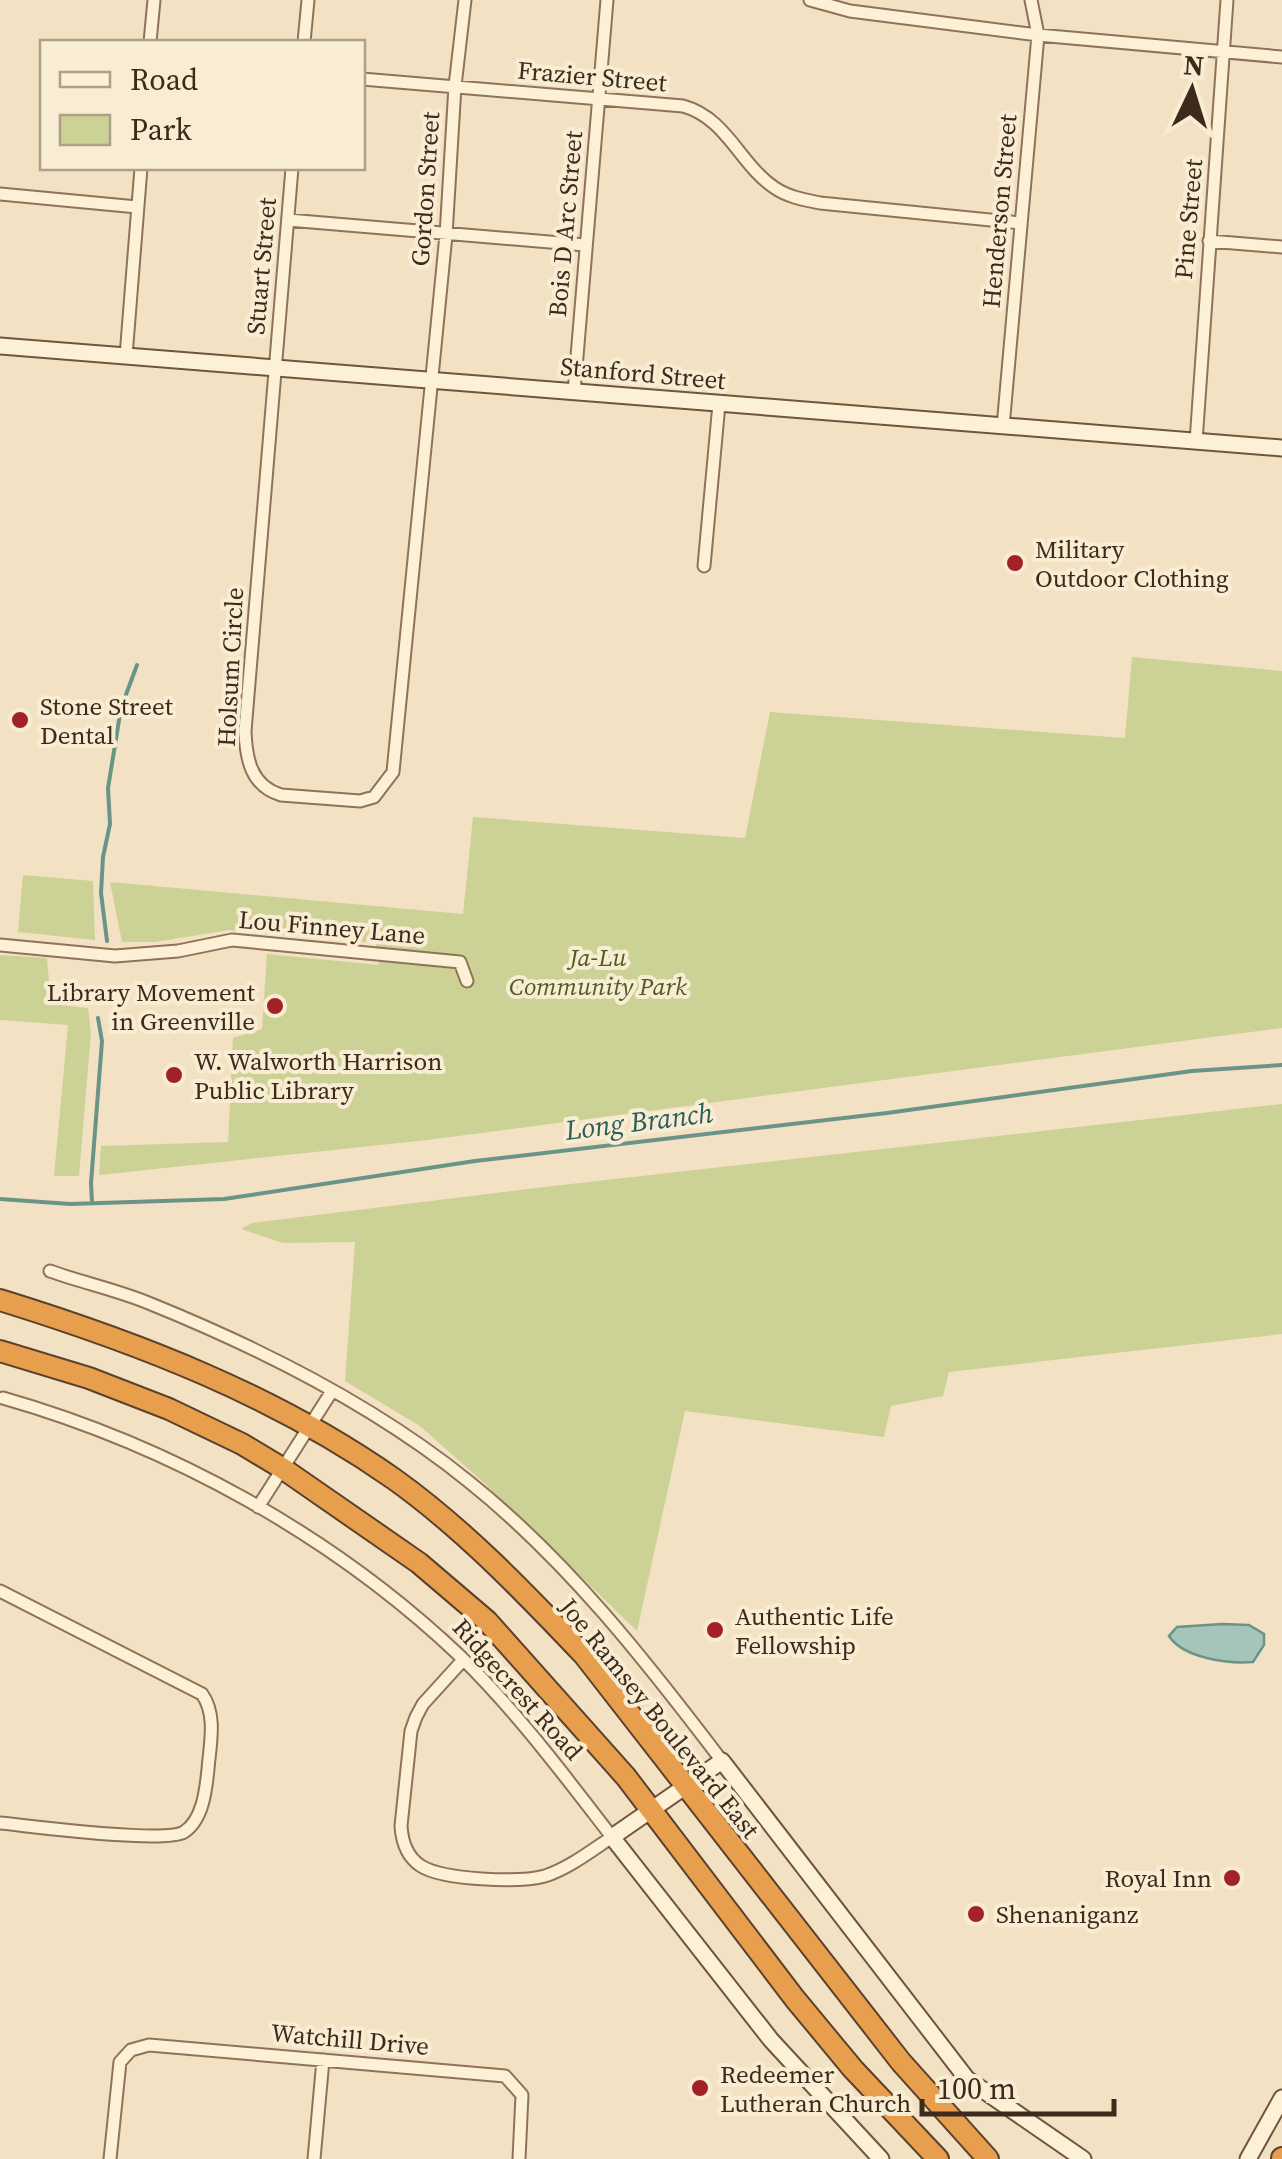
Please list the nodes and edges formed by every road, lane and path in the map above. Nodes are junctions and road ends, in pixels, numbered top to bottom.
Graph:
1 (154, 0) edge
2 (308, 0) edge
3 (465, 0) edge
4 (607, 0) edge
5 (810, 0) edge
6 (1031, 0) edge
7 (1227, 0) edge
8 (1038, 34) junction
9 (150, 40) edge
10 (304, 40) edge
11 (1223, 51) junction
12 (1282, 57) edge
13 (365, 79) edge
14 (455, 86) junction
15 (598, 99) junction
16 (140, 170) edge
17 (292, 170) edge
18 (0, 194) edge
19 (137, 208) junction
20 (288, 220) junction
21 (1020, 222) junction
22 (446, 234) junction
23 (1209, 241) junction
24 (585, 245) junction
25 (1282, 248) edge
26 (0, 346) edge
27 (126, 356) junction
28 (274, 368) junction
29 (430, 381) junction
30 (574, 392) junction
31 (718, 404) junction
32 (1003, 427) junction
33 (1196, 442) junction
34 (1282, 448) edge
35 (704, 566) dead end
36 (0, 945) edge
37 (467, 982) dead end
38 (50, 1271) dead end
39 (0, 1300) edge
40 (0, 1351) edge
41 (332, 1391) junction
42 (4, 1398) dead end
43 (310, 1426) junction
44 (282, 1468) junction
45 (258, 1507) junction
46 (0, 1591) edge
47 (463, 1660) junction
48 (722, 1761) junction
49 (686, 1787) junction
50 (651, 1810) junction
51 (0, 1823) edge
52 (612, 1837) junction
53 (323, 2060) junction
54 (1282, 2098) edge
55 (110, 2159) edge
56 (314, 2159) edge
57 (518, 2159) edge
58 (881, 2159) edge
59 (938, 2159) edge
60 (988, 2159) edge
61 (1083, 2159) edge
62 (1248, 2159) edge

1 - 9 street
2 - 10 street
3 - 14 street, Gordon Street
4 - 15 street, Bois D Arc Street
5 - 8 street
6 - 8 street, Henderson Street
7 - 11 street, Pine Street
8 - 11 street
8 - 21 street, Henderson Street
11 - 12 street
11 - 23 street, Pine Street
13 - 14 street, Frazier Street
14 - 15 street, Frazier Street
14 - 22 street, Gordon Street
15 - 21 street, Frazier Street
15 - 24 street, Bois D Arc Street
16 - 19 street
17 - 20 street, Stuart Street
18 - 19 street
19 - 27 street
20 - 22 street
20 - 28 street, Stuart Street
21 - 32 street, Henderson Street
22 - 24 street
22 - 29 street, Gordon Street
23 - 25 street
23 - 33 street, Pine Street
24 - 30 street, Bois D Arc Street
26 - 27 street, Stanford Street
27 - 28 street, Stanford Street
28 - 29 street, Stanford Street
28 - 29 street, Holsum Circle
29 - 30 street, Stanford Street
30 - 31 street, Stanford Street
31 - 32 street, Stanford Street
31 - 35 street
32 - 33 street, Stanford Street
33 - 34 street, Stanford Street
36 - 37 street, Lou Finney Lane
38 - 41 street
39 - 43 highway, Joe Ramsey Boulevard East
40 - 44 highway
41 - 43 street
41 - 48 street
42 - 45 street, Ridgecrest Road
43 - 44 street
43 - 49 highway, Joe Ramsey Boulevard East
44 - 45 street
44 - 50 highway
45 - 47 street, Ridgecrest Road
46 - 51 street
47 - 52 street, Ridgecrest Road
47 - 52 street
48 - 49 street
48 - 61 street
49 - 50 street
49 - 60 highway, Joe Ramsey Boulevard East
50 - 52 street
50 - 59 highway
52 - 58 street, Ridgecrest Road
53 - 55 street, Watchill Drive
53 - 56 street
53 - 57 street, Watchill Drive
54 - 62 street

